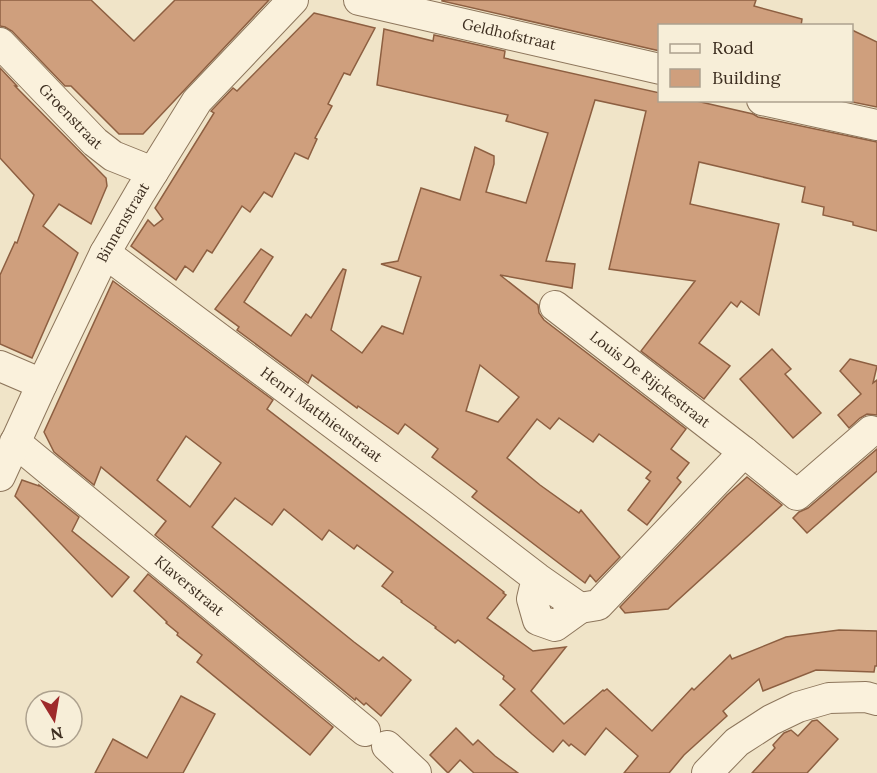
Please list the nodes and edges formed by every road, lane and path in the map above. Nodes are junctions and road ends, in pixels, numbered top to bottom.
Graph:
1 (293, 0) edge
2 (359, 0) edge
3 (0, 43) edge
4 (658, 69) edge
5 (771, 102) edge
6 (877, 126) edge
7 (153, 172) junction
8 (105, 253) junction
9 (555, 306) dead end
10 (0, 366) edge
11 (42, 384) junction
12 (871, 431) dead end
13 (15, 442) junction
14 (744, 452) junction
15 (0, 476) edge
16 (877, 700) edge
17 (416, 773) edge
18 (707, 773) edge

1 - 7 street, Binnenstraat
2 - 4 street, Geldhofstraat
3 - 7 street, Groenstraat
5 - 6 street
7 - 8 street, Binnenstraat
8 - 11 street, Binnenstraat
8 - 14 street, Henri Matthieustraat
9 - 14 street, Louis De Rijckestraat
10 - 11 street
11 - 13 street, Binnenstraat
12 - 14 street, Louis De Rijckestraat
13 - 15 street, Binnenstraat
13 - 17 street, Klaverstraat
16 - 18 street

